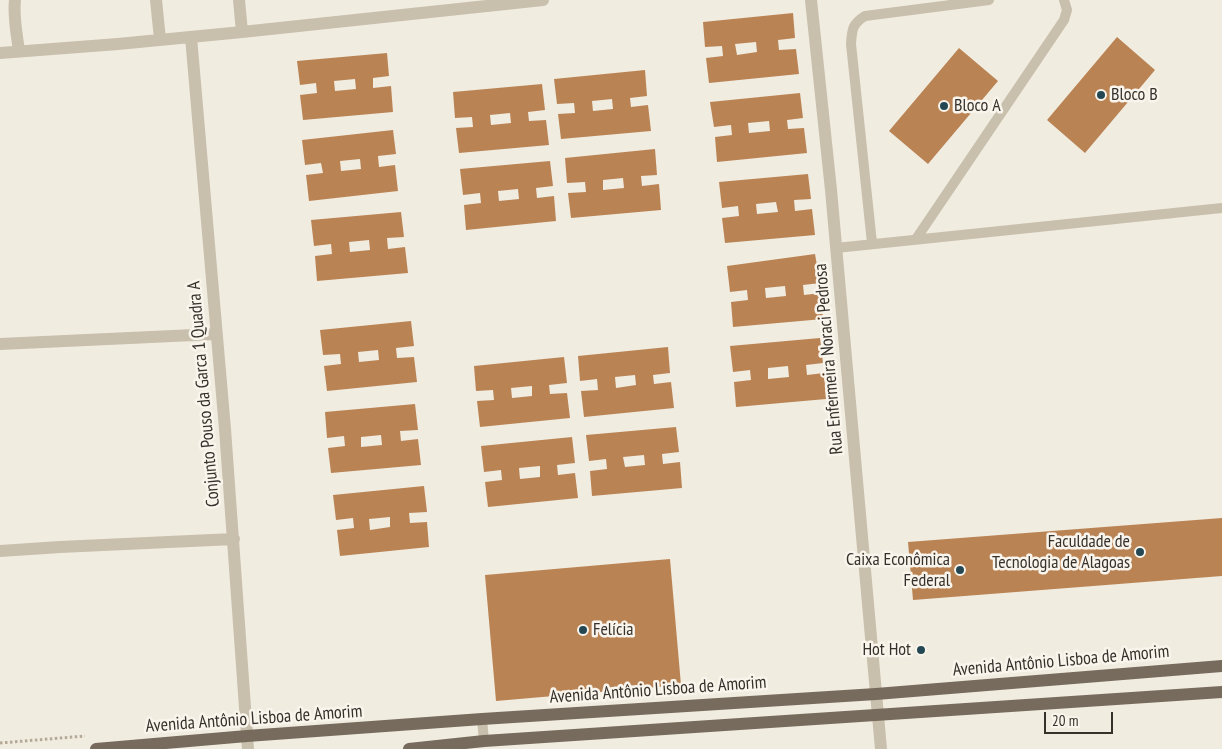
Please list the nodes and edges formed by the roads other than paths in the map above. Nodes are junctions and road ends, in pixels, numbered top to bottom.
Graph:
1 (156, 0) edge
2 (239, 0) edge
3 (543, 0) edge
4 (811, 0) edge
5 (989, 0) edge
6 (1064, 0) edge
7 (14, 2) edge
8 (242, 32) junction
9 (191, 36) junction
10 (160, 39) junction
11 (19, 52) junction
12 (0, 53) edge
13 (1222, 208) edge
14 (916, 239) junction
15 (872, 243) junction
16 (836, 248) junction
17 (216, 334) junction
18 (0, 344) edge
19 (234, 539) junction
20 (0, 551) edge
21 (1222, 666) edge
22 (1222, 692) edge
23 (876, 694) junction
24 (878, 715) junction
25 (482, 719) junction
26 (484, 741) junction
27 (248, 743) edge
28 (96, 749) edge
29 (408, 749) edge
30 (881, 749) edge

1 - 10 street
2 - 8 street
3 - 8 street
4 - 16 street, Rua Enfermeira Noraci Pedrosa
5 - 15 lane
6 - 14 lane
7 - 11 street
8 - 9 street
9 - 10 street
9 - 17 street, Conjunto Pouso da Garca 1 Quadra A
10 - 11 street
11 - 12 street
13 - 14 lane
14 - 15 lane
15 - 16 lane
16 - 23 street, Rua Enfermeira Noraci Pedrosa
17 - 18 street
17 - 19 street, Conjunto Pouso da Garca 1 Quadra A
19 - 20 street
19 - 27 street, Conjunto Pouso da Garca 1 Quadra A
21 - 23 main road, Avenida Antônio Lisboa de Amorim
22 - 24 main road
23 - 24 street, Rua Enfermeira Noraci Pedrosa
23 - 25 main road, Avenida Antônio Lisboa de Amorim
24 - 26 main road
24 - 30 street, Rua Enfermeira Noraci Pedrosa
25 - 26 lane
25 - 27 main road, Avenida Antônio Lisboa de Amorim
26 - 29 main road
27 - 28 main road, Avenida Antônio Lisboa de Amorim

